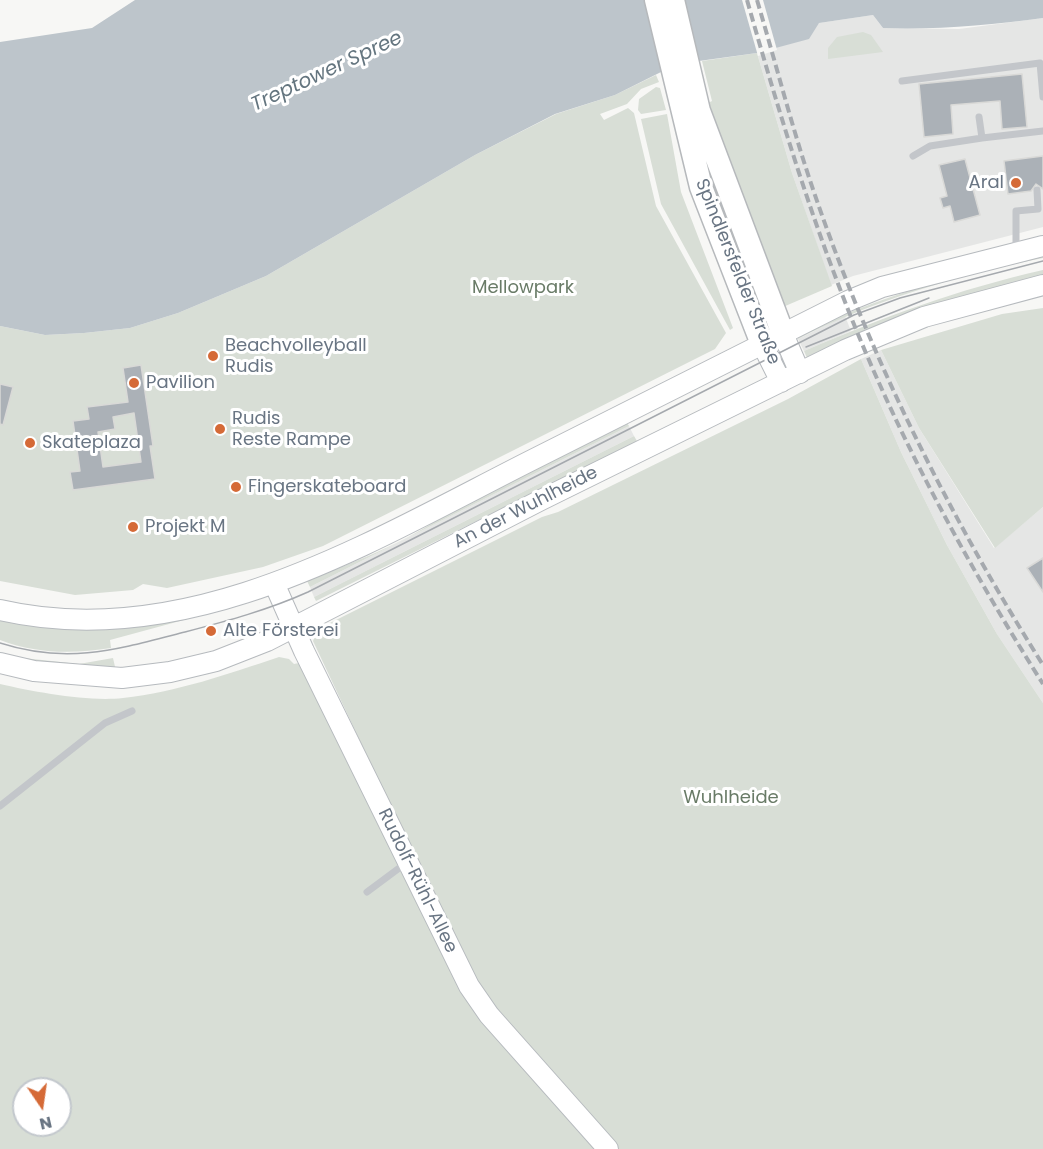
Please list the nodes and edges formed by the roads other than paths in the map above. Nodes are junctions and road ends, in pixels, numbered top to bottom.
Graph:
1 (656, 0) edge
2 (673, 0) edge
3 (902, 81) dead end
4 (685, 90) junction
5 (1043, 97) edge
6 (979, 117) dead end
7 (1043, 131) edge
8 (982, 138) junction
9 (913, 156) dead end
10 (1036, 190) dead end
11 (1017, 242) junction
12 (1043, 246) edge
13 (1043, 285) edge
14 (783, 334) junction
15 (762, 344) junction
16 (800, 373) junction
17 (781, 382) junction
18 (274, 583) junction
19 (0, 610) edge
20 (294, 625) junction
21 (0, 663) edge
22 (132, 711) dead end
23 (0, 806) edge
24 (408, 862) junction
25 (368, 892) dead end
26 (608, 1149) edge

1 - 4 highway
2 - 4 highway
3 - 5 lane
4 - 14 highway, Spindlersfelder Straße
4 - 15 highway, Spindlersfelder Straße
6 - 8 lane
7 - 8 lane
8 - 9 lane
10 - 11 lane
11 - 12 main road
11 - 14 main road
13 - 16 main road, An der Wuhlheide
14 - 15 main road
14 - 16 main road, Spindlersfelder Straße
15 - 17 main road, Spindlersfelder Straße
15 - 18 main road
16 - 17 main road, An der Wuhlheide
17 - 20 main road, An der Wuhlheide
18 - 19 main road
18 - 20 main road, Rudolf-Rühl-Allee
20 - 21 main road, An der Wuhlheide
20 - 24 main road, Rudolf-Rühl-Allee
22 - 23 lane
24 - 25 lane
24 - 26 main road, Rudolf-Rühl-Allee

